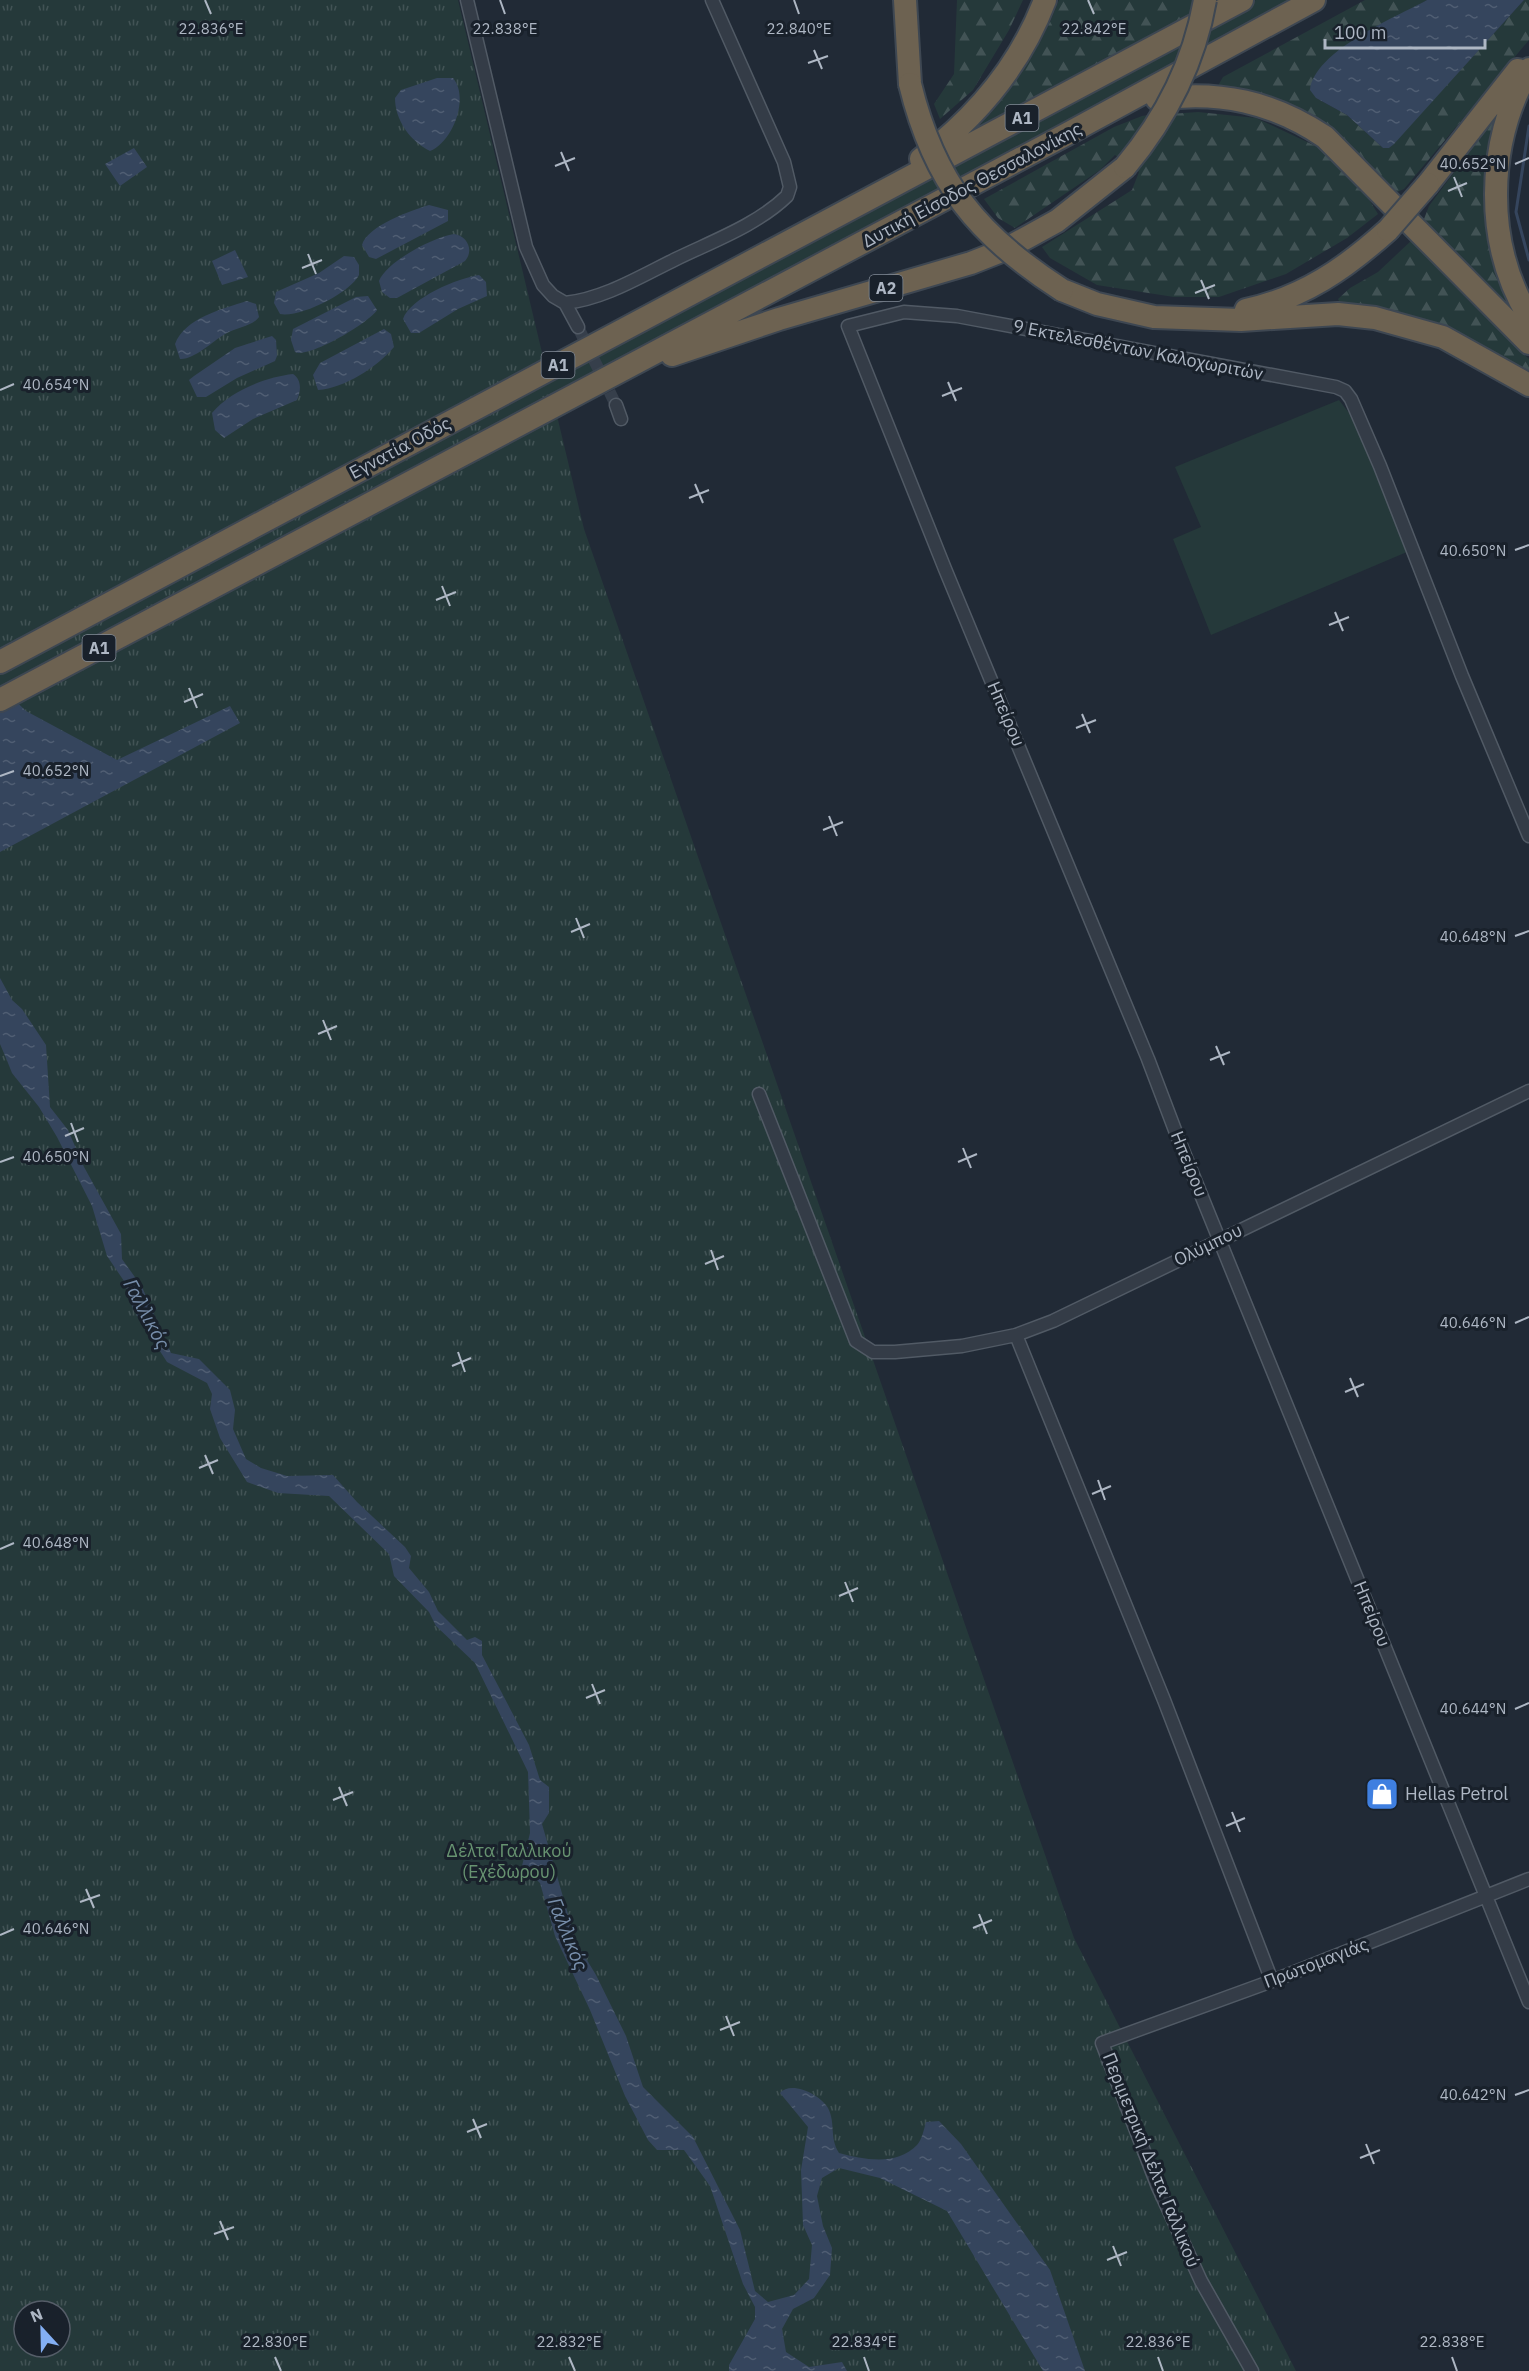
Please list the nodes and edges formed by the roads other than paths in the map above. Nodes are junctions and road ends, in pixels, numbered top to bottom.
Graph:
1 (467, 0) edge
2 (712, 0) edge
3 (904, 0) edge
4 (1045, 0) edge
5 (1205, 0) edge
6 (1242, 0) edge
7 (1314, 0) edge
8 (1529, 56) edge
9 (1529, 69) edge
10 (1069, 133) junction
11 (801, 235) junction
12 (565, 303) junction
13 (1213, 317) junction
14 (1529, 317) edge
15 (848, 326) joint
16 (578, 327) tunnel mouth
17 (1529, 343) edge
18 (627, 368) junction
19 (1529, 385) edge
20 (616, 405) tunnel mouth
21 (621, 419) dead end
22 (0, 662) edge
23 (0, 700) edge
24 (1529, 836) edge
25 (1529, 1091) edge
26 (759, 1094) dead end
27 (1219, 1239) junction
28 (1016, 1335) junction
29 (1529, 1879) edge
30 (1488, 1897) junction
31 (1272, 1981) junction
32 (1529, 2002) edge
33 (1102, 2043) joint
34 (1252, 2371) edge

1 - 12 street
2 - 12 street
3 - 13 highway, bridge
4 - 11 highway
5 - 18 highway, Α2, bridge
6 - 11 highway, Δυτική Είσοδος Θεσσαλονίκης / Α1
7 - 10 highway, Δυτική Είσοδος Θεσσαλονίκης / Α1
8 - 13 highway, bridge
9 - 14 highway
10 - 17 highway
10 - 18 highway, Δυτική Είσοδος Θεσσαλονίκης / Α1
11 - 22 highway, Εγνατία Οδός / Α1
12 - 16 street
13 - 19 highway
15 - 24 street, 9 Εκτελεσθέντων Καλοχωριτών
15 - 27 street, Ηπείρου
18 - 23 highway, Εγνατία Οδός / Α1
20 - 21 street
25 - 27 street, Ολύμπου
26 - 28 street, Ολύμπου
27 - 28 street, Ολύμπου
27 - 30 street, Ηπείρου
28 - 31 street
29 - 30 street, Πρωτομαγιάς
30 - 31 street, Πρωτομαγιάς
30 - 32 street, Ηπείρου
31 - 33 street, Πρωτομαγιάς
33 - 34 street, Περιμετρική Δέλτα Γαλλικού

